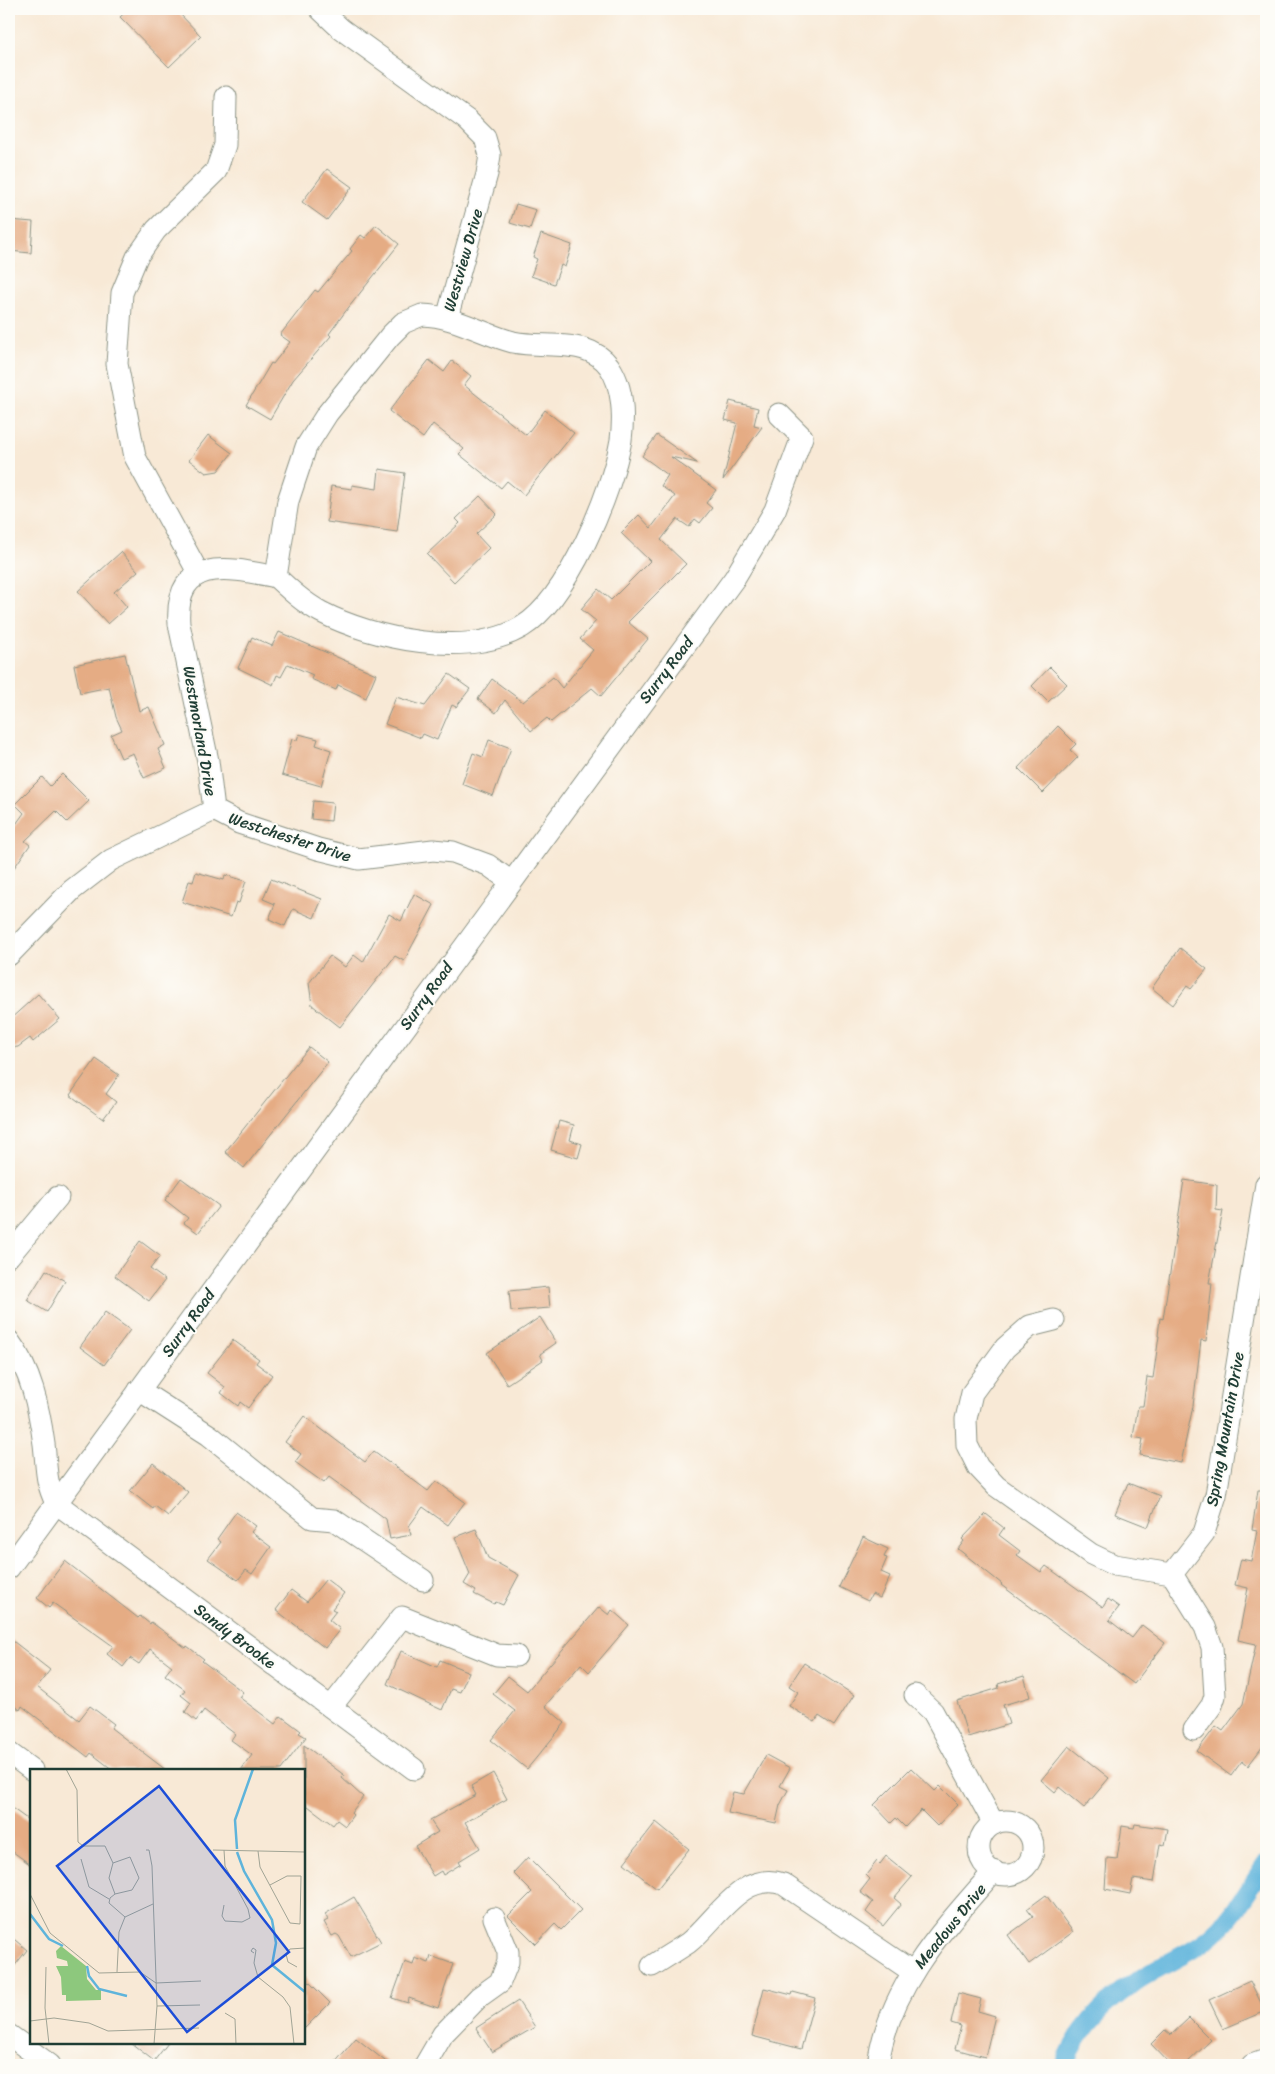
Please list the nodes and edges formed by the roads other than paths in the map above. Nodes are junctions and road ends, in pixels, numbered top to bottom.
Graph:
1 (320, 9) edge
2 (226, 97) dead end
3 (447, 318) junction
4 (779, 414) dead end
5 (198, 574) junction
6 (276, 577) junction
7 (214, 810) junction
8 (510, 881) junction
9 (9, 955) edge
10 (1266, 1184) edge
11 (58, 1197) dead end
12 (9, 1256) edge
13 (1054, 1320) dead end
14 (9, 1340) edge
15 (139, 1390) junction
16 (56, 1504) junction
17 (9, 1566) edge
18 (1172, 1574) junction
19 (423, 1580) dead end
20 (516, 1656) dead end
21 (915, 1695) dead end
22 (331, 1707) junction
23 (1194, 1730) dead end
24 (9, 1753) edge
25 (31, 1769) edge
26 (414, 1769) dead end
27 (994, 1824) junction
28 (994, 1871) junction
29 (494, 1918) dead end
30 (652, 1966) dead end
31 (913, 1972) junction
32 (9, 2035) edge
33 (1266, 2060) edge
34 (50, 2065) edge
35 (425, 2065) edge
36 (878, 2065) edge
37 (1252, 2065) edge

1 - 3 street, Westview Drive
2 - 5 street
3 - 6 street, Westview Drive
3 - 6 street
4 - 8 street, Surry Road
5 - 6 street
5 - 7 street, Westmorland Drive
7 - 8 street, Westchester Drive
7 - 9 street, Westmorland Drive
8 - 15 street, Surry Road
10 - 18 street, Spring Mountain Drive
11 - 12 street
13 - 18 street
14 - 16 street
15 - 16 street, Surry Road
15 - 19 street
16 - 17 street, Surry Road
16 - 22 street, Sandy Brooke
18 - 23 street
20 - 22 street
21 - 27 street
22 - 26 street, Sandy Brooke
24 - 25 street
27 - 28 street, Meadows Drive
27 - 28 street, Meadows Drive
28 - 31 street, Meadows Drive
29 - 35 street
30 - 31 street
31 - 36 street, Meadows Drive
32 - 34 street
33 - 37 street

